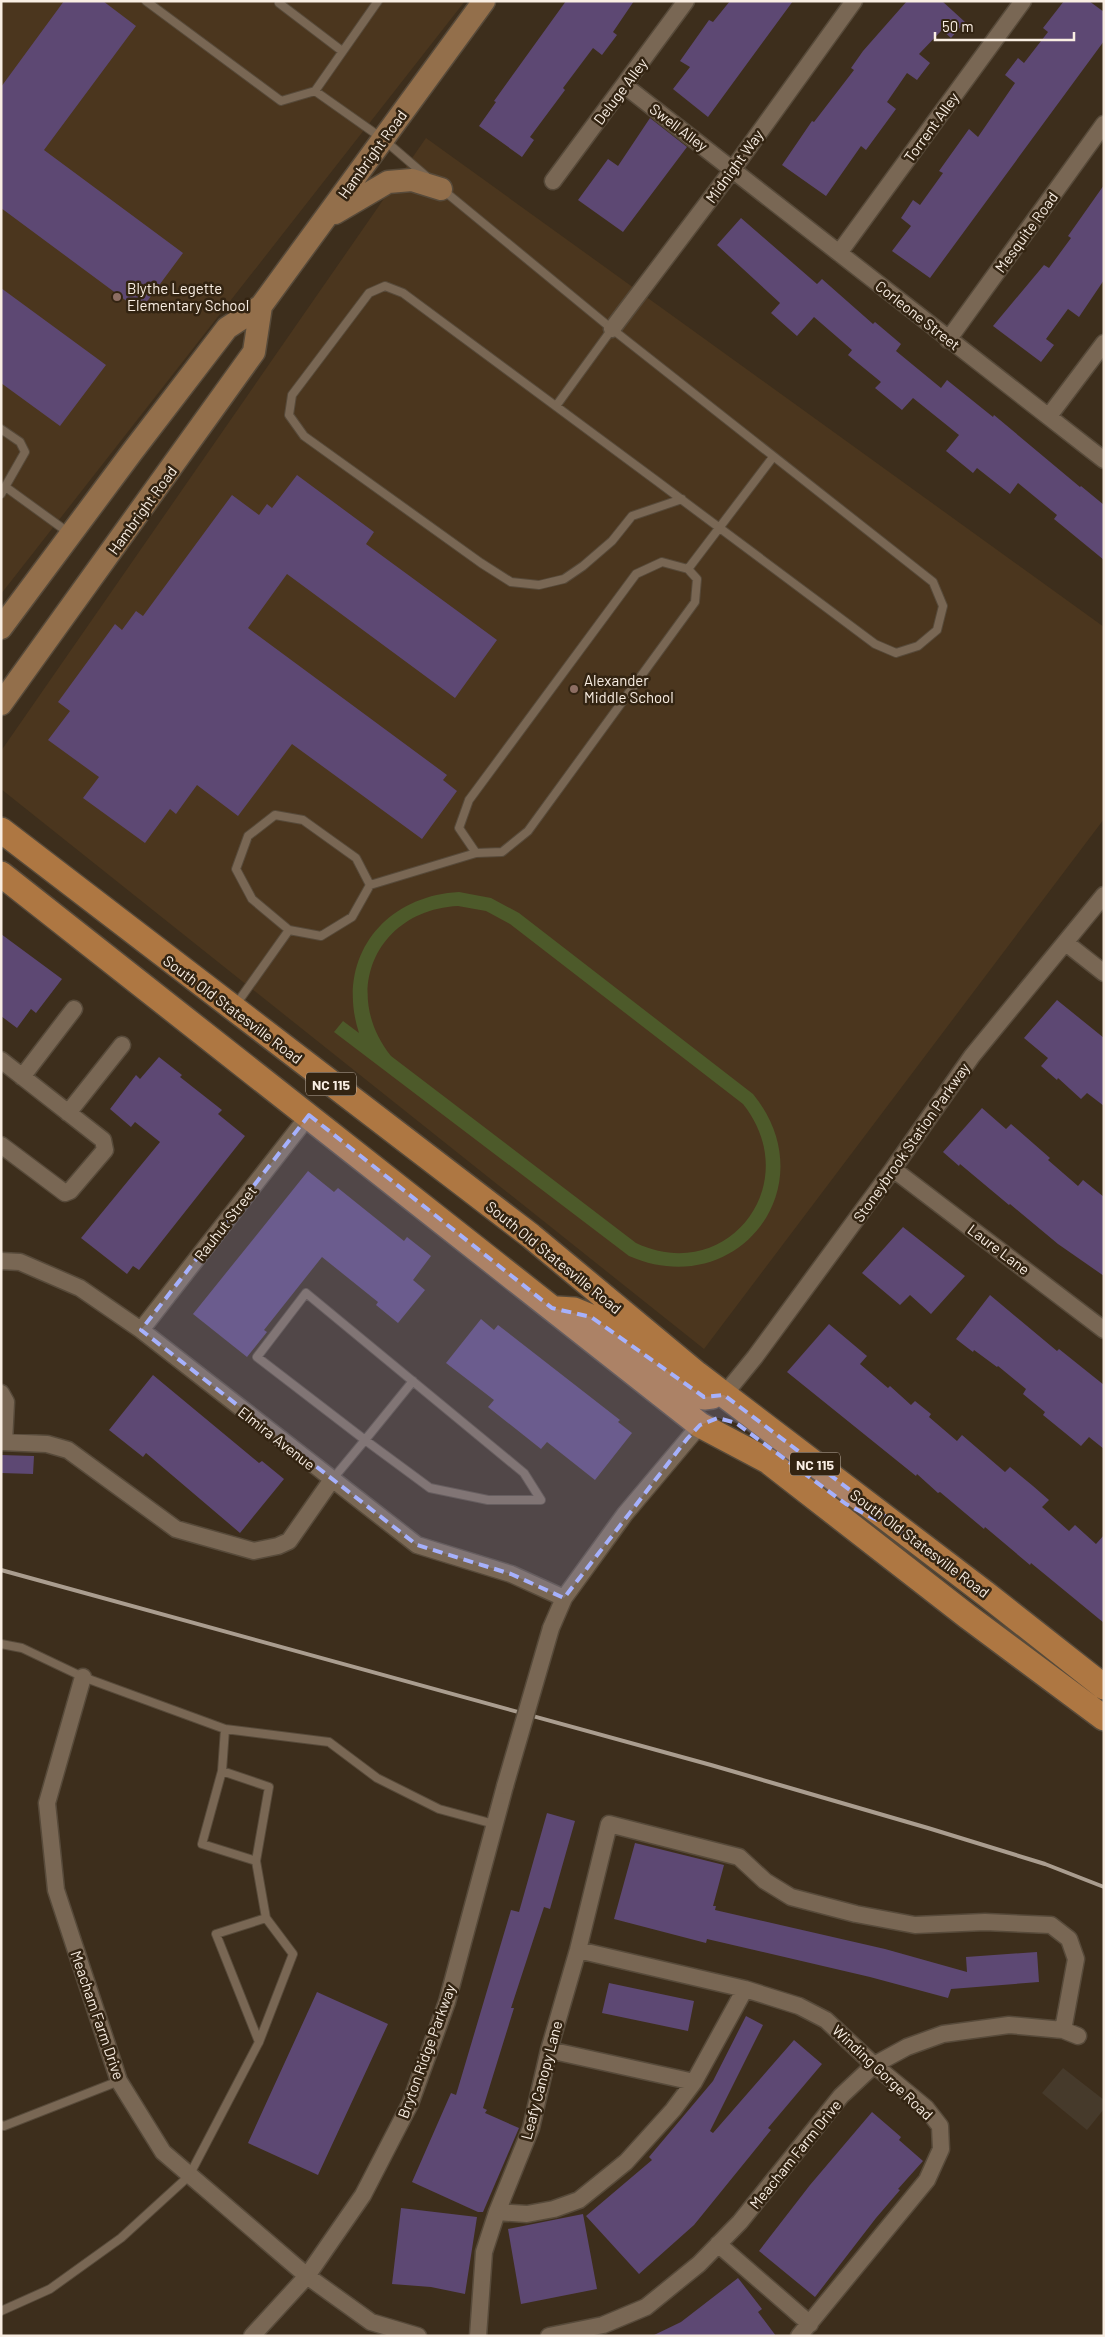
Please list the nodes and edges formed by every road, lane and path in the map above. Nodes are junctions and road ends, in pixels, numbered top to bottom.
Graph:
1 (146, 1) edge
2 (378, 1) edge
3 (484, 1) edge
4 (686, 1) edge
5 (854, 1) edge
6 (1023, 1) edge
7 (279, 2) edge
8 (342, 51) junction
9 (624, 85) junction
10 (315, 90) junction
11 (1104, 124) edge
12 (383, 139) junction
13 (733, 169) junction
14 (553, 181) dead end
15 (441, 189) junction
16 (324, 220) junction
17 (839, 253) junction
18 (261, 306) junction
19 (612, 329) junction
20 (948, 340) junction
21 (1104, 342) edge
22 (556, 406) junction
23 (1049, 416) junction
24 (1, 429) edge
25 (773, 457) junction
26 (1104, 460) edge
27 (4, 491) edge
28 (682, 499) junction
29 (720, 527) junction
30 (71, 534) junction
31 (688, 569) junction
32 (1, 628) edge
33 (1, 704) edge
34 (1, 830) edge
35 (476, 853) junction
36 (1, 874) edge
37 (370, 885) junction
38 (1104, 894) edge
39 (289, 930) junction
40 (1066, 943) junction
41 (1104, 973) edge
42 (74, 1009) dead end
43 (233, 1009) junction
44 (122, 1045) dead end
45 (1, 1060) edge
46 (22, 1077) junction
47 (68, 1113) junction
48 (309, 1115) junction
49 (1, 1145) edge
50 (893, 1169) junction
51 (1, 1261) edge
52 (552, 1308) junction
53 (140, 1330) junction
54 (1104, 1330) edge
55 (412, 1381) junction
56 (1, 1393) edge
57 (724, 1395) junction
58 (700, 1425) junction
59 (365, 1440) junction
60 (3, 1442) edge
61 (331, 1480) junction
62 (919, 1542) junction
63 (564, 1598) junction
64 (1, 1644) edge
65 (83, 1677) junction
66 (1104, 1687) edge
67 (1104, 1718) edge
68 (225, 1730) junction
69 (222, 1771) junction
70 (494, 1824) junction
71 (609, 1824) joint
72 (256, 1861) junction
73 (266, 1918) junction
74 (578, 1950) junction
75 (745, 1989) junction
76 (259, 2042) junction
77 (548, 2050) junction
78 (874, 2065) junction
79 (118, 2081) junction
80 (694, 2082) junction
81 (1, 2125) edge
82 (189, 2176) junction
83 (497, 2212) junction
84 (718, 2244) junction
85 (307, 2276) junction
86 (1, 2311) edge
87 (804, 2330) edge
88 (252, 2336) edge
89 (418, 2336) edge
90 (478, 2336) edge
91 (548, 2336) edge

1 - 10 lane
2 - 8 lane
3 - 12 main road, Hambright Road
4 - 9 street, Deluge Alley
5 - 13 street, Midnight Way
6 - 17 street, Torrent Alley
7 - 8 lane
8 - 10 lane
9 - 13 street, Swell Alley
9 - 14 street, Deluge Alley
10 - 12 lane
11 - 20 street, Mesquite Road
12 - 15 lane
12 - 16 main road, Hambright Road
13 - 17 street, Corleone Street
13 - 19 street, Midnight Way
15 - 16 main road
15 - 19 lane
16 - 18 main road, Hambright Road
17 - 20 street, Corleone Street
18 - 30 main road, Hambright Road
18 - 33 main road, Hambright Road
19 - 22 lane
19 - 25 lane
20 - 23 street, Corleone Street
21 - 23 street
22 - 28 lane
22 - 28 lane
23 - 26 street, Corleone Street
24 - 27 lane
25 - 29 lane
25 - 29 lane
27 - 30 lane
28 - 29 lane
29 - 31 lane
30 - 32 main road, Hambright Road
31 - 35 lane
31 - 35 lane
34 - 43 main road, South Old Statesville Road / NC 115
35 - 37 lane
36 - 48 main road, South Old Statesville Road / NC 115
37 - 39 lane
37 - 39 lane
38 - 40 street, Stoneybrook Station Parkway
39 - 43 lane
40 - 41 street
40 - 50 street, Stoneybrook Station Parkway
42 - 46 street
43 - 57 main road, South Old Statesville Road / NC 115
44 - 47 street
45 - 46 street
46 - 47 street
47 - 49 street
48 - 52 main road, South Old Statesville Road / NC 115
48 - 53 street, Rauhut Street
50 - 54 street, Laure Lane
50 - 57 street, Stoneybrook Station Parkway
51 - 53 street, Elmira Avenue
52 - 57 main road
52 - 58 main road, South Old Statesville Road / NC 115
53 - 61 street, Elmira Avenue
55 - 59 lane
55 - 59 lane
55 - 59 lane
56 - 60 street
57 - 62 main road, South Old Statesville Road / NC 115
58 - 62 main road
58 - 63 street, Bryton Ridge Parkway
58 - 67 main road, South Old Statesville Road / NC 115
59 - 61 lane
60 - 61 street
61 - 63 street, Elmira Avenue
62 - 66 main road, South Old Statesville Road / NC 115
63 - 70 street, Bryton Ridge Parkway, bridge
64 - 65 lane
65 - 68 lane
65 - 79 street, Meacham Farm Drive
68 - 69 lane
68 - 70 lane
69 - 72 lane
69 - 72 lane
70 - 85 street, Bryton Ridge Parkway
71 - 74 street, Leafy Canopy Lane
71 - 78 street, Meacham Farm Drive
72 - 73 lane
73 - 76 lane
73 - 76 lane
74 - 75 street, Winding Gorge Road
74 - 77 street, Leafy Canopy Lane
75 - 78 street, Winding Gorge Road
75 - 80 street
76 - 82 lane
77 - 80 street
77 - 83 street, Leafy Canopy Lane
78 - 84 street, Meacham Farm Drive
78 - 87 street, Winding Gorge Road
79 - 81 lane
79 - 82 street, Meacham Farm Drive
80 - 83 street
82 - 85 street, Meacham Farm Drive
82 - 86 lane
83 - 90 street, Leafy Canopy Lane
84 - 87 street
84 - 91 street, Meacham Farm Drive
85 - 88 street, Bryton Ridge Parkway
85 - 89 street, Meacham Farm Drive

